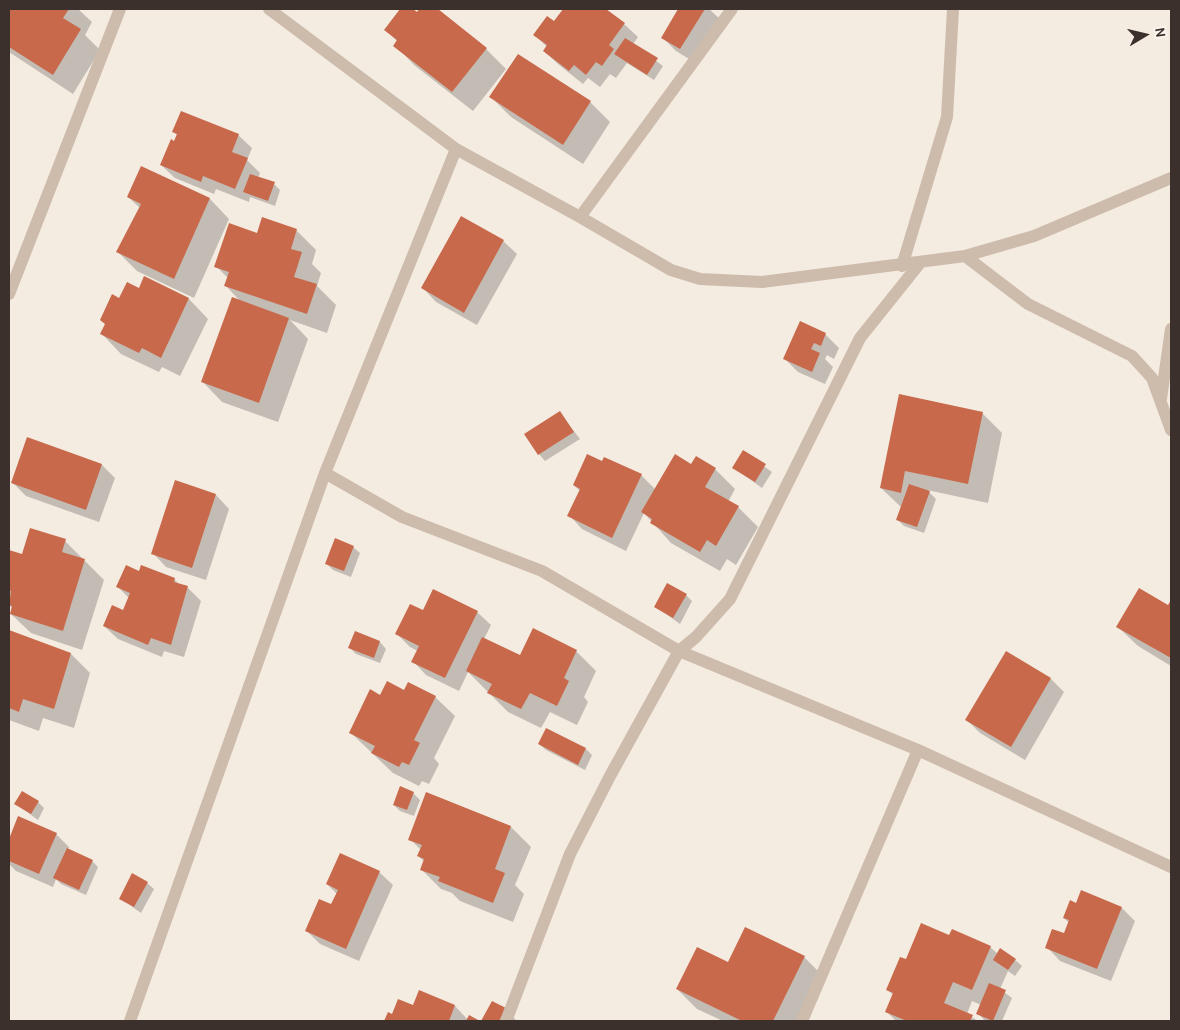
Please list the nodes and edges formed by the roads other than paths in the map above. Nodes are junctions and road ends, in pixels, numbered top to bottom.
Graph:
1 (120, 9) edge
2 (269, 9) edge
3 (732, 9) edge
4 (953, 9) edge
5 (456, 149) junction
6 (1171, 178) edge
7 (580, 216) junction
8 (965, 256) junction
9 (920, 263) junction
10 (902, 266) junction
11 (9, 294) edge
12 (1171, 329) edge
13 (1160, 401) junction
14 (1171, 430) edge
15 (325, 473) junction
16 (679, 651) junction
17 (918, 750) junction
18 (1170, 864) edge
19 (130, 1021) edge
20 (506, 1021) edge
21 (802, 1021) edge

1 - 11 street
2 - 5 street
3 - 7 street
4 - 10 street
5 - 7 street
5 - 15 street
6 - 8 street
7 - 10 street
8 - 9 street
8 - 13 street
9 - 10 street
9 - 16 street
12 - 13 street
13 - 14 street
15 - 16 street
15 - 19 street
16 - 17 street
16 - 20 street
17 - 18 street
17 - 21 street

